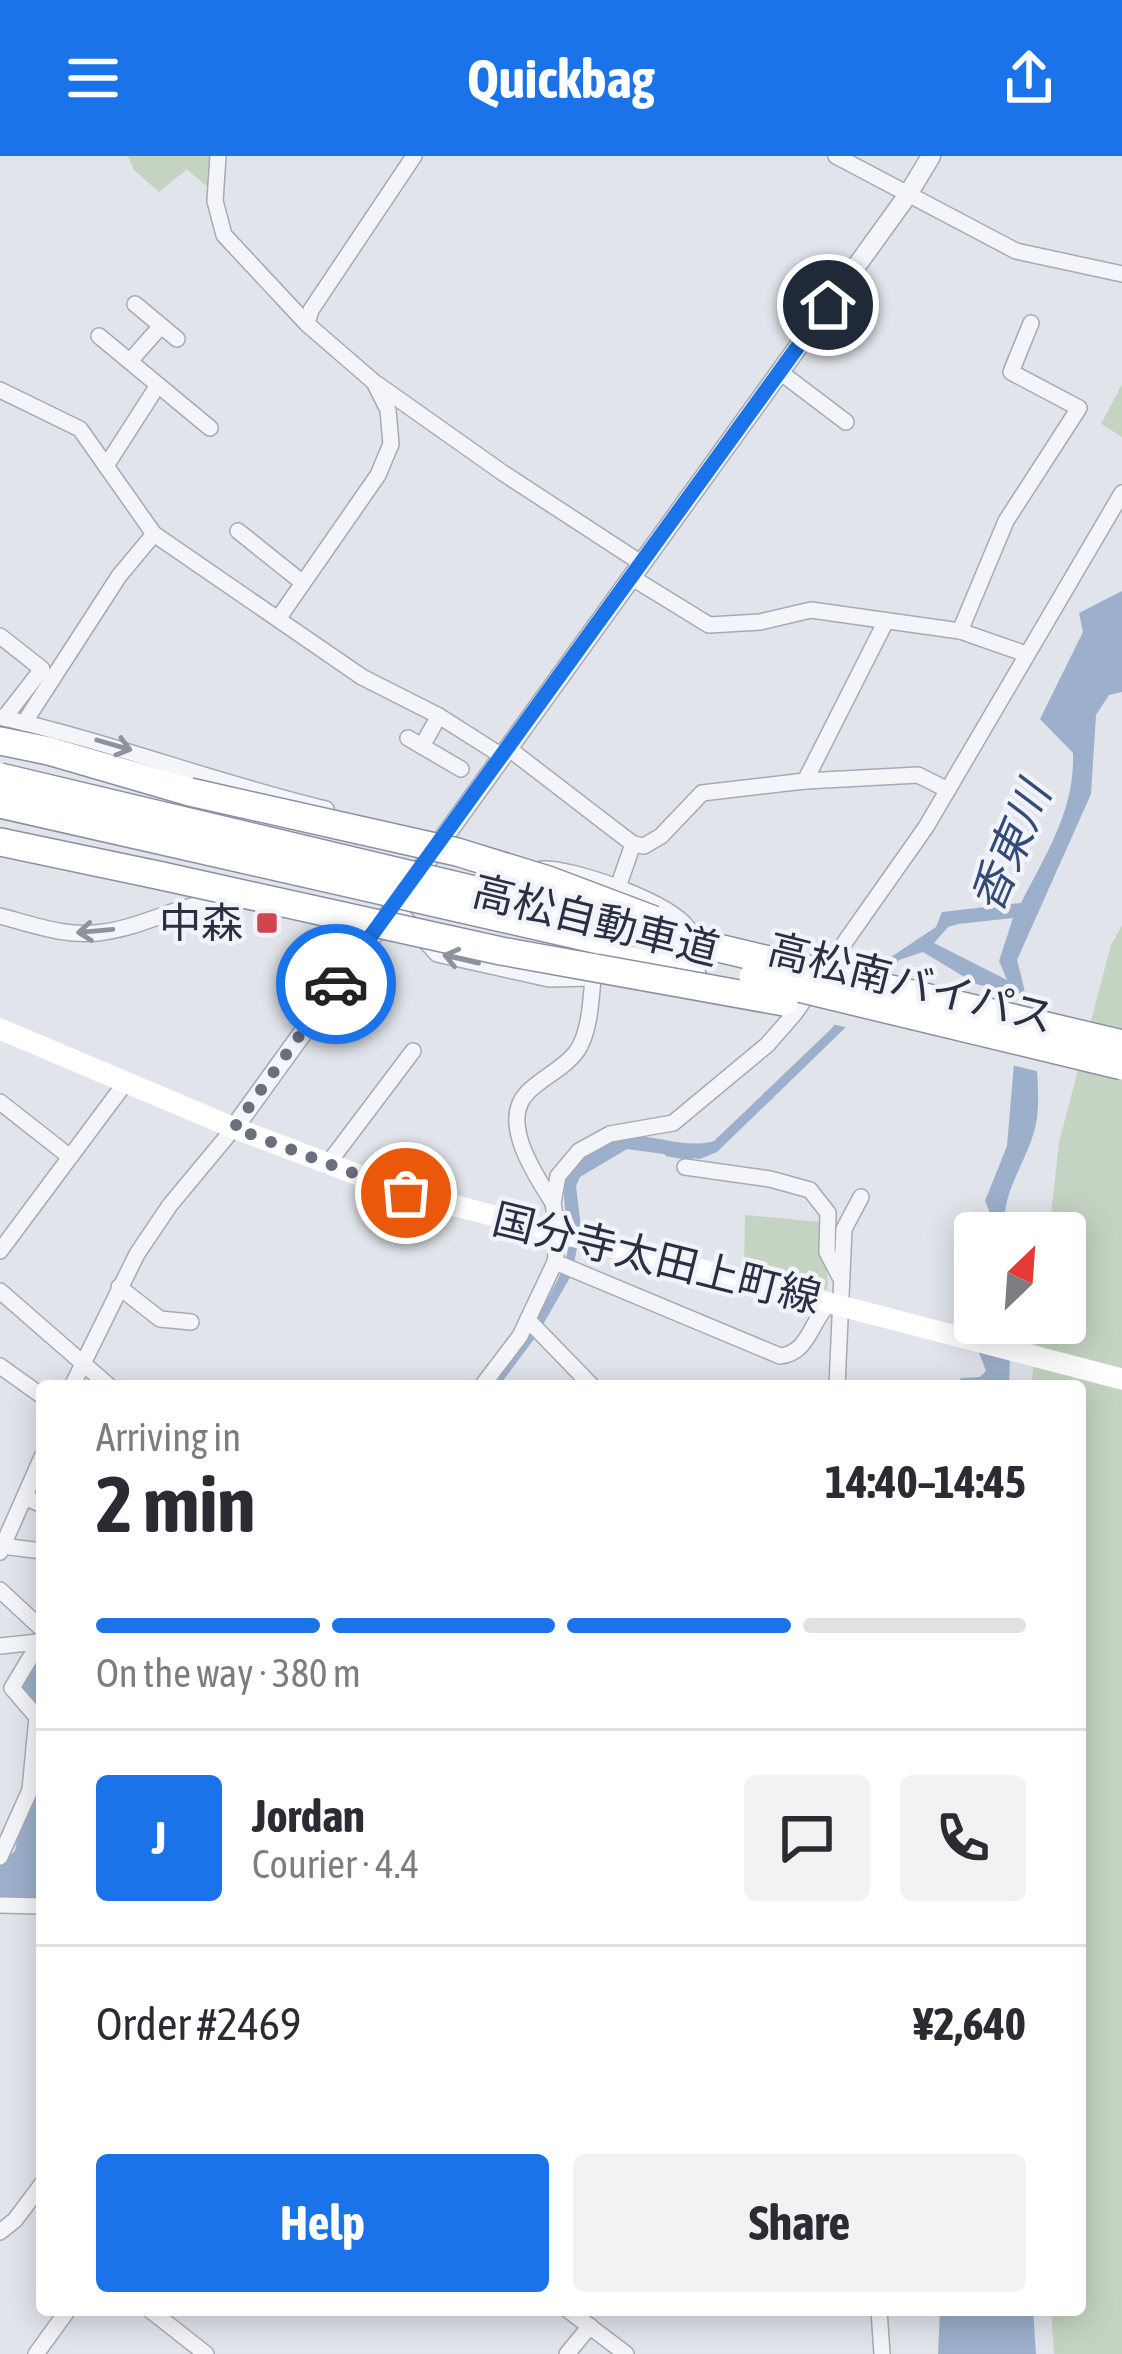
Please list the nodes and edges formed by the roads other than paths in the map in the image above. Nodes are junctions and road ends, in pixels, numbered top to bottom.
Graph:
1 (218, 156) edge
2 (414, 156) edge
3 (836, 156) edge
4 (931, 156) edge
5 (907, 196) junction
6 (1122, 274) edge
7 (135, 304) dead end
8 (1030, 322) dead end
9 (307, 324) junction
10 (161, 326) junction
11 (99, 336) dead end
12 (176, 339) dead end
13 (130, 361) junction
14 (780, 372) junction
15 (374, 382) junction
16 (158, 385) junction
17 (0, 390) edge
18 (846, 422) dead end
19 (210, 428) dead end
20 (106, 466) junction
21 (1122, 494) edge
22 (238, 531) dead end
23 (154, 534) junction
24 (636, 570) junction
25 (303, 583) junction
26 (278, 619) junction
27 (886, 621) junction
28 (960, 632) junction
29 (0, 636) edge
30 (1026, 654) junction
31 (48, 673) junction
32 (440, 716) junction
33 (24, 723) junction
34 (1, 725) edge
35 (505, 752) junction
36 (0, 766) edge
37 (461, 769) dead end
38 (0, 777) edge
39 (805, 781) junction
40 (948, 790) junction
41 (0, 804) edge
42 (0, 842) edge
43 (633, 844) junction
44 (421, 866) junction
45 (494, 883) junction
46 (617, 890) junction
47 (393, 905) junction
48 (0, 916) edge
49 (688, 928) junction
50 (371, 936) junction
51 (748, 957) junction
52 (830, 962) junction
53 (593, 978) junction
54 (716, 978) junction
55 (816, 1001) junction
56 (943, 1024) junction
57 (4, 1037) edge
58 (1122, 1040) edge
59 (413, 1051) dead end
60 (1122, 1069) edge
61 (126, 1082) junction
62 (0, 1102) edge
63 (234, 1128) junction
64 (70, 1157) junction
65 (327, 1165) junction
66 (685, 1167) dead end
67 (861, 1197) dead end
68 (553, 1203) junction
69 (567, 1238) junction
70 (0, 1251) edge
71 (563, 1266) junction
72 (840, 1277) junction
73 (118, 1287) junction
74 (0, 1291) edge
75 (841, 1305) junction
76 (191, 1322) dead end
77 (534, 1325) junction
78 (82, 1361) junction
79 (0, 1366) edge
80 (1122, 1379) edge
81 (74, 1380) edge
82 (103, 1380) edge
83 (487, 1380) edge
84 (586, 1380) edge
85 (837, 1380) edge
86 (36, 1392) edge
87 (36, 1471) edge
88 (25, 1497) junction
89 (36, 1502) edge
90 (1, 1549) edge
91 (36, 1551) edge
92 (0, 1590) edge
93 (36, 1630) edge
94 (36, 1637) edge
95 (36, 1645) edge
96 (0, 1646) edge
97 (36, 1716) edge
98 (36, 1727) edge
99 (0, 1857) edge
100 (0, 1905) edge
101 (36, 1906) edge
102 (36, 2198) edge
103 (0, 2232) edge
104 (64, 2316) edge
105 (158, 2316) edge
106 (576, 2316) edge
107 (880, 2316) edge
108 (590, 2326) junction
109 (36, 2354) edge
110 (206, 2354) edge
111 (567, 2354) edge
112 (626, 2354) edge
113 (882, 2354) edge

1 - 9 street
2 - 9 street
3 - 5 street
4 - 5 street
5 - 6 street
5 - 14 street
7 - 10 street
8 - 28 street
9 - 15 street
10 - 12 street
10 - 13 street
11 - 13 street
13 - 16 street
14 - 18 street
14 - 24 street
15 - 24 street
15 - 25 street
16 - 19 street
16 - 20 street
17 - 20 street
20 - 23 street
21 - 30 street
22 - 25 street
23 - 26 street
23 - 31 street
24 - 27 street
24 - 35 street
25 - 26 street
26 - 32 street
27 - 28 street
27 - 39 street
28 - 30 street
29 - 31 street
30 - 40 street
31 - 33 street
31 - 34 street
32 - 35 street
32 - 37 street
33 - 34 street
33 -> 44 street
34 - 51 highway, bridge
35 - 43 street
35 - 44 street
36 - 44 highway, 高松南バイパス
38 - 51 highway, 高松自動車道, bridge
39 - 40 street
39 - 43 street
40 - 52 street
41 - 47 highway, 高松南バイパス
41 - 56 highway, 高松自動車道, bridge
42 - 56 highway, bridge
43 - 46 street
44 - 45 highway, 高松南バイパス
44 - 47 street
45 - 46 street
45 - 49 highway, 高松南バイパス
46 - 49 street
47 - 50 street
53 -> 47 street
47 - 54 highway, 高松南バイパス
50 -> 48 street
49 - 52 highway, 高松南バイパス
50 - 63 street
51 - 58 highway, 高松自動車道, bridge
52 - 55 street
52 - 58 highway, 高松南バイパス, bridge
53 - 54 street
53 - 68 street
54 - 55 highway, 高松南バイパス
55 - 60 highway, 高松南バイパス, bridge
55 - 68 street
56 - 60 highway, 高松自動車道, bridge
57 - 61 main road, 国分寺太田上町線
59 - 65 street
61 - 63 main road, 国分寺太田上町線
61 - 64 street
62 - 64 street
63 - 65 main road, 国分寺太田上町線
63 - 73 street
64 - 70 street
65 - 69 main road, 国分寺太田上町線
66 - 72 street
67 - 72 street
68 - 69 street
69 - 71 street
69 - 75 main road, 国分寺太田上町線
71 - 75 street
71 - 77 street
72 - 75 street
73 - 76 street
73 - 78 street
74 - 78 street
75 - 80 main road, 国分寺太田上町線
75 - 85 street
77 - 83 street
77 - 84 street
78 - 81 street
78 - 82 street
79 - 86 street
87 - 88 street
88 - 89 street
88 - 90 street
90 - 91 street
92 - 93 street
94 - 96 street
95 - 97 street
98 - 99 street
100 - 101 street
102 - 103 street
104 - 109 street
105 - 110 street
106 - 108 street
107 - 113 street
108 - 111 street
108 - 112 street

